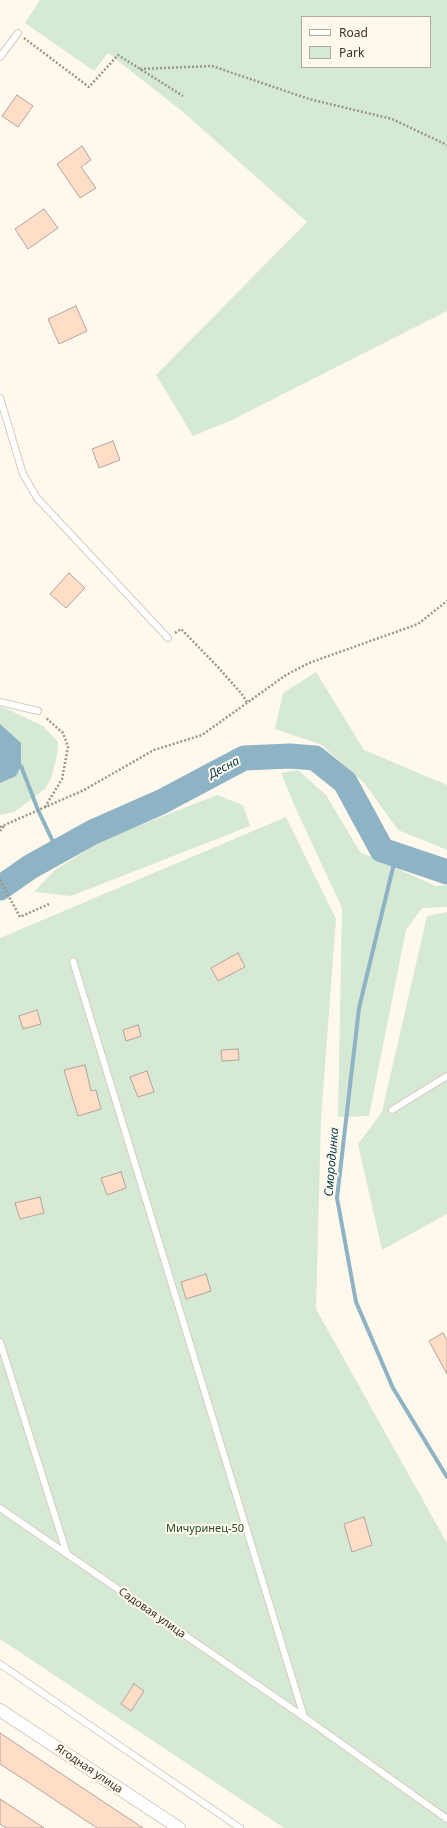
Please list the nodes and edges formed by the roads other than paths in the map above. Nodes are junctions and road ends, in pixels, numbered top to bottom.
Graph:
1 (18, 33) road end
2 (0, 57) edge
3 (0, 398) edge
4 (168, 638) road end
5 (0, 702) edge
6 (38, 711) road end
7 (73, 961) dead end
8 (447, 1076) edge
9 (392, 1110) dead end
10 (0, 1342) edge
11 (0, 1508) edge
12 (67, 1554) junction
13 (0, 1664) edge
14 (0, 1710) edge
15 (304, 1717) junction
16 (447, 1819) edge
17 (179, 1828) edge
18 (240, 1828) edge

1 - 2 lane
3 - 4 lane
5 - 6 lane
7 - 15 lane
8 - 9 lane
10 - 12 lane
11 - 12 lane, Садовая улица
12 - 15 lane, Садовая улица
13 - 18 lane
14 - 17 street, Ягодная улица
15 - 16 lane, Садовая улица

